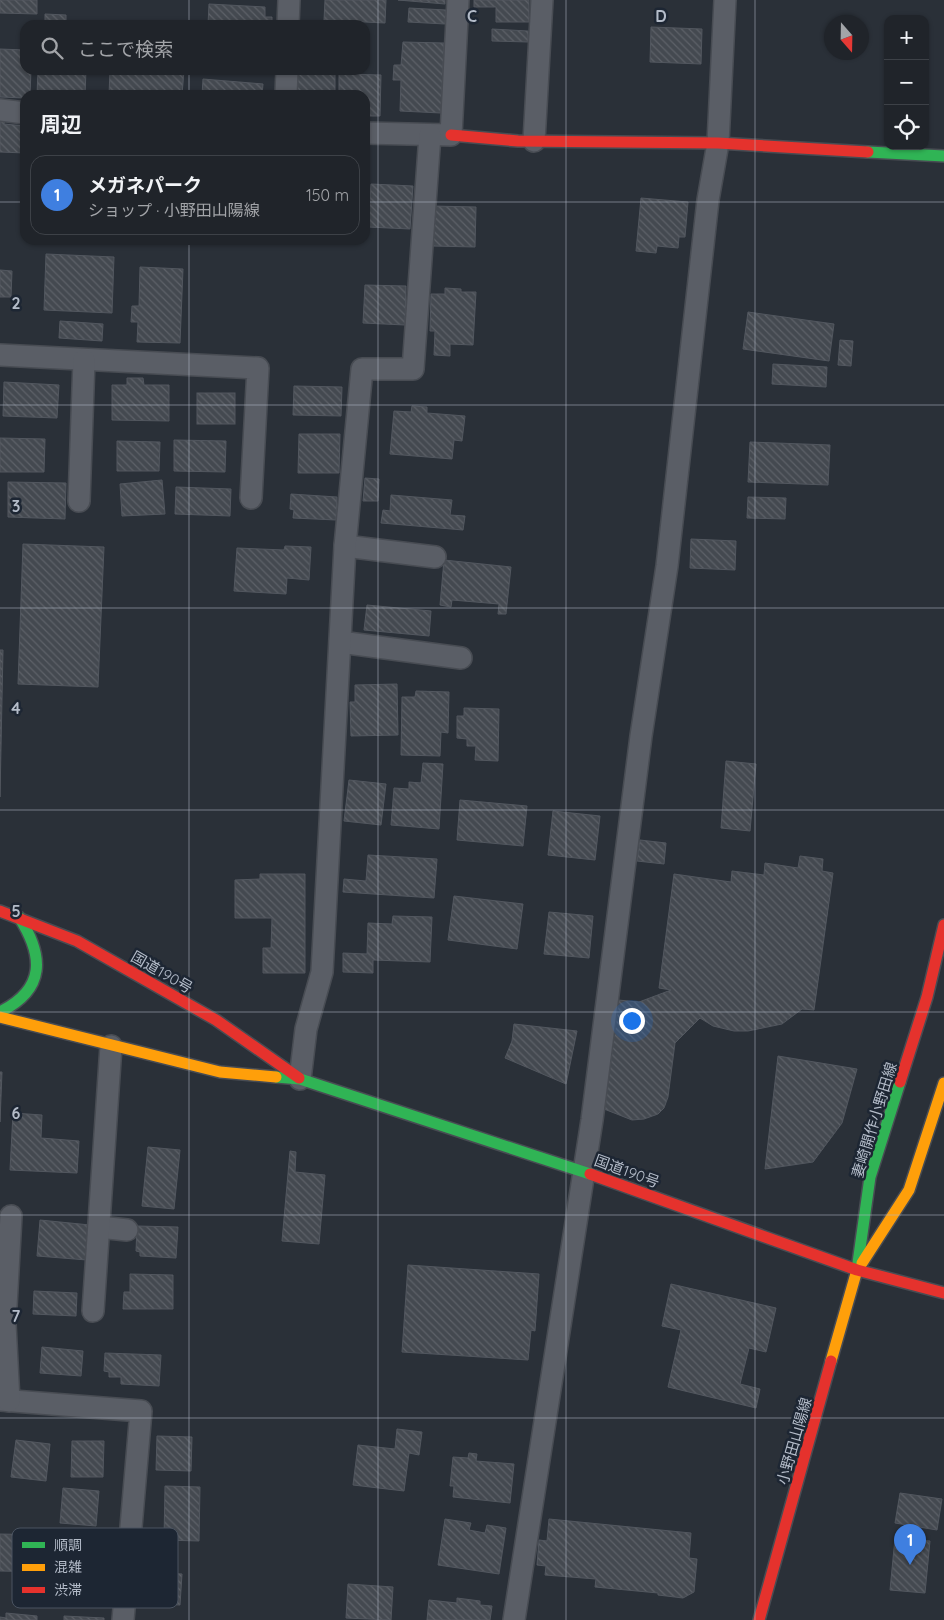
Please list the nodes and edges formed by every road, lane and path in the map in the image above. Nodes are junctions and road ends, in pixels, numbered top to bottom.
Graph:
1 (289, 0) edge
2 (458, 0) edge
3 (542, 0) edge
4 (725, 0) edge
5 (288, 20) edge
6 (287, 75) edge
7 (286, 90) edge
8 (0, 110) edge
9 (20, 112) edge
10 (370, 133) edge
11 (430, 135) junction
12 (451, 136) junction
13 (534, 141) junction
14 (718, 143) junction
15 (944, 156) edge
16 (0, 355) edge
17 (84, 360) junction
18 (251, 498) dead end
19 (79, 501) dead end
20 (345, 546) junction
21 (435, 556) dead end
22 (340, 642) junction
23 (461, 658) dead end
24 (0, 911) edge
25 (19, 917) junction
26 (944, 925) edge
27 (0, 1012) edge
28 (0, 1017) edge
29 (112, 1046) junction
30 (300, 1079) junction
31 (944, 1083) edge
32 (583, 1171) junction
33 (11, 1216) dead end
34 (99, 1227) junction
35 (127, 1230) dead end
36 (858, 1270) junction
37 (944, 1293) edge
38 (93, 1311) dead end
39 (5, 1401) edge
40 (131, 1528) edge
41 (514, 1620) edge
42 (759, 1620) edge

1 - 5 street
2 - 12 street
3 - 13 street
4 - 14 street
6 - 7 street
8 - 9 street
10 - 11 street
11 - 12 street
11 - 20 street
12 - 13 main road
13 - 14 main road
14 - 15 main road
14 - 32 street
16 - 17 street
17 - 18 street
17 - 19 street
20 - 21 street
20 - 22 street
22 - 23 street
22 - 30 street
24 - 25 main road, 国道190号
25 - 27 main road
25 - 30 main road, 国道190号
26 - 36 main road, 妻崎開作小野田線
28 - 29 main road, 国道190号
29 - 30 main road, 国道190号
29 - 34 street
30 - 32 main road, 国道190号
31 - 36 main road
32 - 36 main road, 国道190号
32 - 41 street
33 - 39 street
34 - 35 street
34 - 38 street
36 - 37 main road, 国道190号
36 - 42 main road, 小野田山陽線
39 - 40 street

